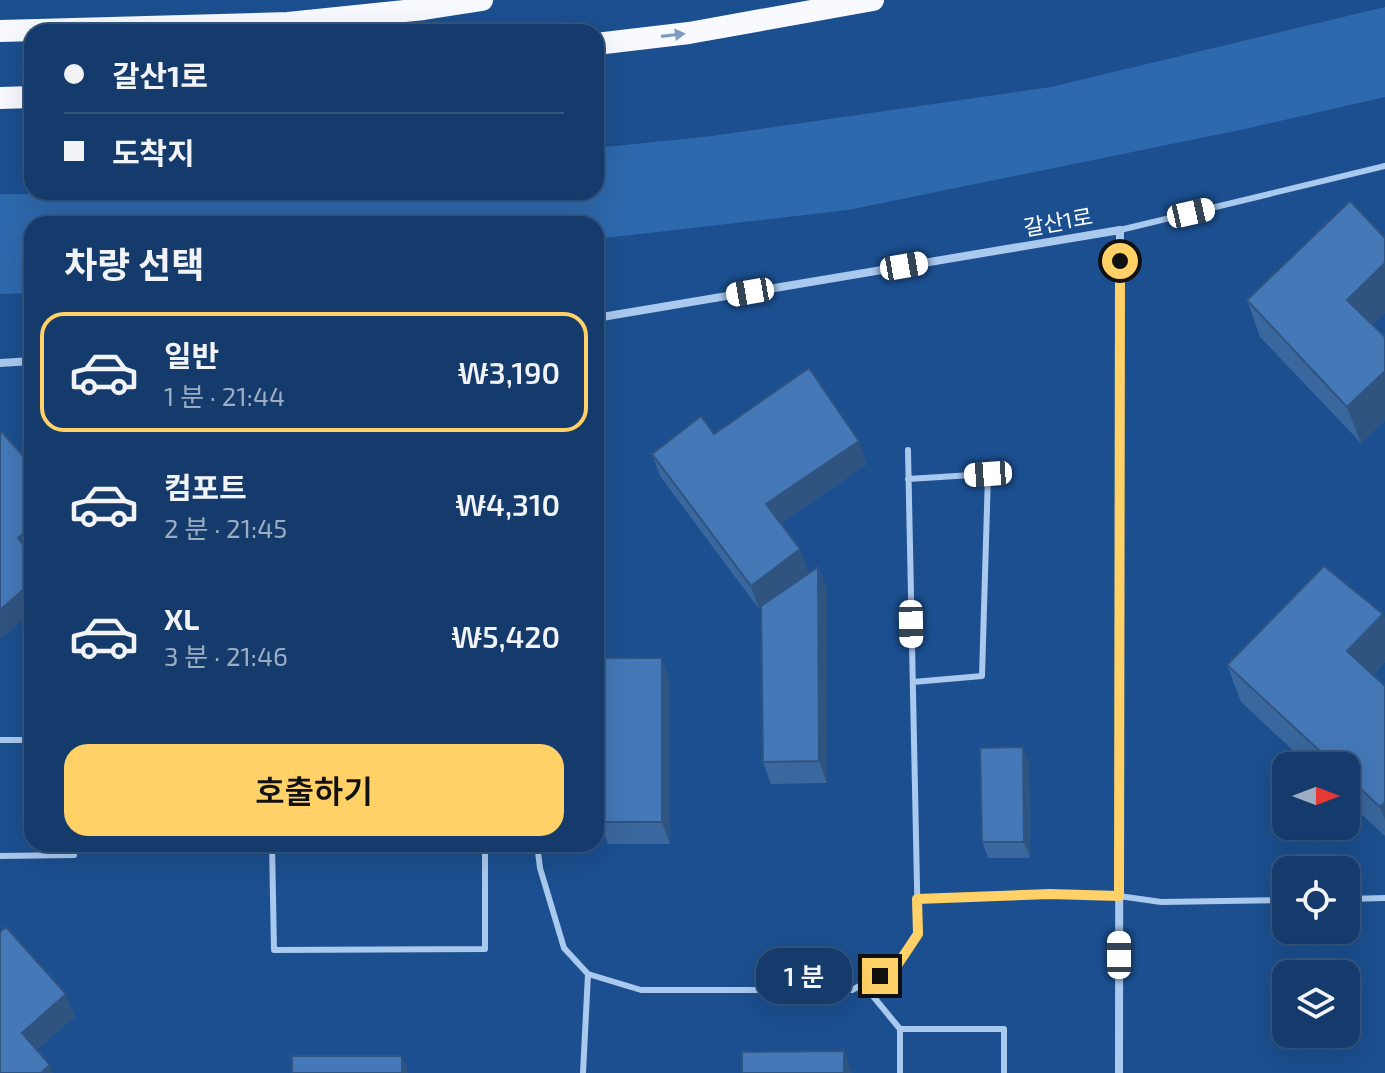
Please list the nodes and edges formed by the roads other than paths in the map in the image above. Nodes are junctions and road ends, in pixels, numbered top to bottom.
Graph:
1 (482, 0) edge
2 (873, 0) edge
3 (424, 5) edge
4 (252, 24) edge
5 (24, 30) edge
6 (0, 31) edge
7 (604, 43) edge
8 (24, 97) edge
9 (0, 98) edge
10 (1385, 166) edge
11 (1120, 230) junction
12 (604, 317) edge
13 (24, 362) edge
14 (0, 363) edge
15 (908, 450) dead end
16 (908, 479) junction
17 (913, 682) junction
18 (0, 740) edge
19 (24, 740) edge
20 (74, 852) edge
21 (272, 852) edge
22 (485, 852) edge
23 (538, 852) edge
24 (0, 856) edge
25 (1119, 896) junction
26 (1385, 898) edge
27 (917, 899) junction
28 (1360, 899) edge
29 (1272, 900) edge
30 (588, 974) junction
31 (863, 984) junction
32 (900, 1029) junction
33 (583, 1073) edge
34 (900, 1073) edge
35 (1004, 1073) edge
36 (1119, 1073) edge

1 - 3 highway
7 -> 2 highway
3 - 4 highway
5 - 6 highway
8 - 9 highway
10 - 11 lane
11 - 12 street, 갈산1로
11 - 25 street, 갈산1로
13 - 14 street
15 - 16 lane
16 - 17 lane
16 - 17 lane
17 - 27 lane
18 - 19 lane
20 - 24 lane
21 - 22 lane
23 - 30 lane
25 - 27 lane
25 - 29 lane
25 - 36 street, 갈산1로
26 - 28 lane
27 - 31 lane
30 - 31 lane
30 - 33 lane
31 - 32 lane
32 - 34 lane
32 - 35 lane

